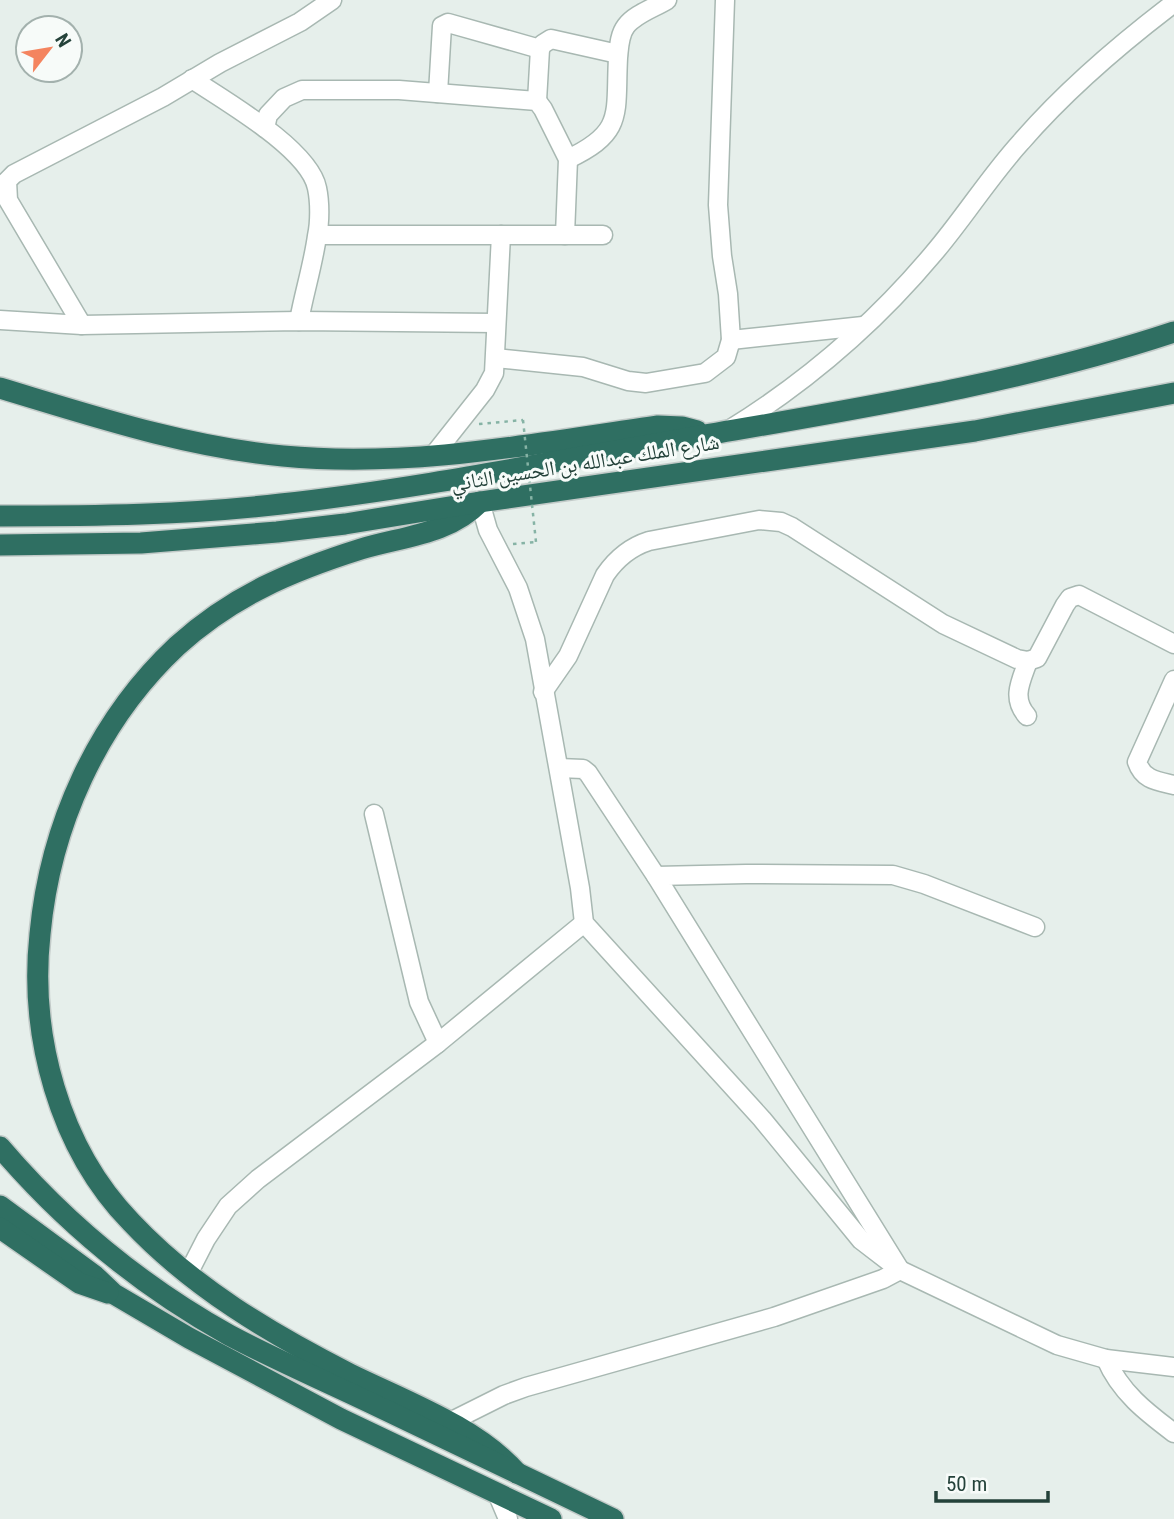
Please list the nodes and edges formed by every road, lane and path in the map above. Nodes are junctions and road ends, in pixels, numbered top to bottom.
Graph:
1 (332, 0) edge
2 (667, 0) edge
3 (725, 0) edge
4 (1174, 3) edge
5 (540, 49) junction
6 (618, 54) junction
7 (192, 79) junction
8 (439, 93) junction
9 (537, 101) junction
10 (265, 128) junction
11 (568, 159) junction
12 (318, 235) junction
13 (501, 235) junction
14 (565, 235) junction
15 (603, 235) dead end
16 (0, 320) edge
17 (299, 321) junction
18 (496, 323) junction
19 (82, 325) junction
20 (863, 326) junction
21 (1174, 332) edge
22 (731, 340) junction
23 (496, 358) junction
24 (0, 388) edge
25 (1174, 393) edge
26 (492, 424) dead end
27 (727, 431) junction
28 (705, 435) junction
29 (432, 457) junction
30 (480, 502) junction
31 (0, 516) edge
32 (517, 544) dead end
33 (0, 545) edge
34 (1174, 645) edge
35 (1028, 661) junction
36 (1174, 680) edge
37 (543, 692) junction
38 (1027, 716) dead end
39 (559, 768) junction
40 (1174, 785) edge
41 (374, 814) dead end
42 (656, 876) junction
43 (584, 923) junction
44 (1035, 927) dead end
45 (438, 1043) junction
46 (0, 1147) edge
47 (0, 1206) edge
48 (0, 1228) edge
49 (900, 1270) junction
50 (188, 1274) junction
51 (114, 1294) junction
52 (1106, 1359) junction
53 (1174, 1367) edge
54 (448, 1423) junction
55 (1174, 1433) edge
56 (517, 1473) junction
57 (497, 1493) junction
58 (508, 1519) edge
59 (551, 1519) edge
60 (613, 1519) edge

1 - 7 street
2 - 6 street
3 - 22 street
4 - 20 street, شارع الملك عبدالله بن الحسين الثاني
5 - 6 street
5 - 8 street
5 - 9 street
6 - 11 street
7 - 10 street
7 - 19 street
8 - 9 street
8 - 10 street
9 - 11 street
10 - 12 street
11 - 14 street
12 - 13 street
12 - 17 street
13 - 14 street
13 - 18 street
14 - 15 street
16 - 19 street
17 - 18 street
17 - 19 street
18 - 23 street
20 - 22 street
20 - 27 street, شارع الملك عبدالله بن الحسين الثاني
21 - 27 highway, شارع الملك عبدالله بن الحسين الثاني
22 - 23 street
23 - 29 street
24 - 29 highway
25 - 30 highway, شارع الملك عبدالله بن الحسين الثاني
26 - 32 path, bridge
27 - 28 highway, شارع الملك عبدالله بن الحسين الثاني
28 - 29 highway
28 - 31 highway, شارع الملك عبدالله بن الحسين الثاني
30 - 33 highway, شارع الملك عبدالله بن الحسين الثاني
30 - 37 street
30 - 50 highway
34 - 35 street
35 - 37 street
35 - 38 street
36 - 40 street
37 - 39 street
39 - 42 street
39 - 43 street
41 - 45 street
42 - 44 street
42 - 49 street
43 - 45 street
43 - 49 street
45 - 50 street
46 - 56 highway
47 - 51 highway
48 - 51 highway
49 - 52 street
49 - 54 street
50 - 54 highway
51 - 57 highway
52 - 53 street
52 - 55 street
54 - 56 highway
56 - 60 highway
57 - 58 street
57 - 59 highway

